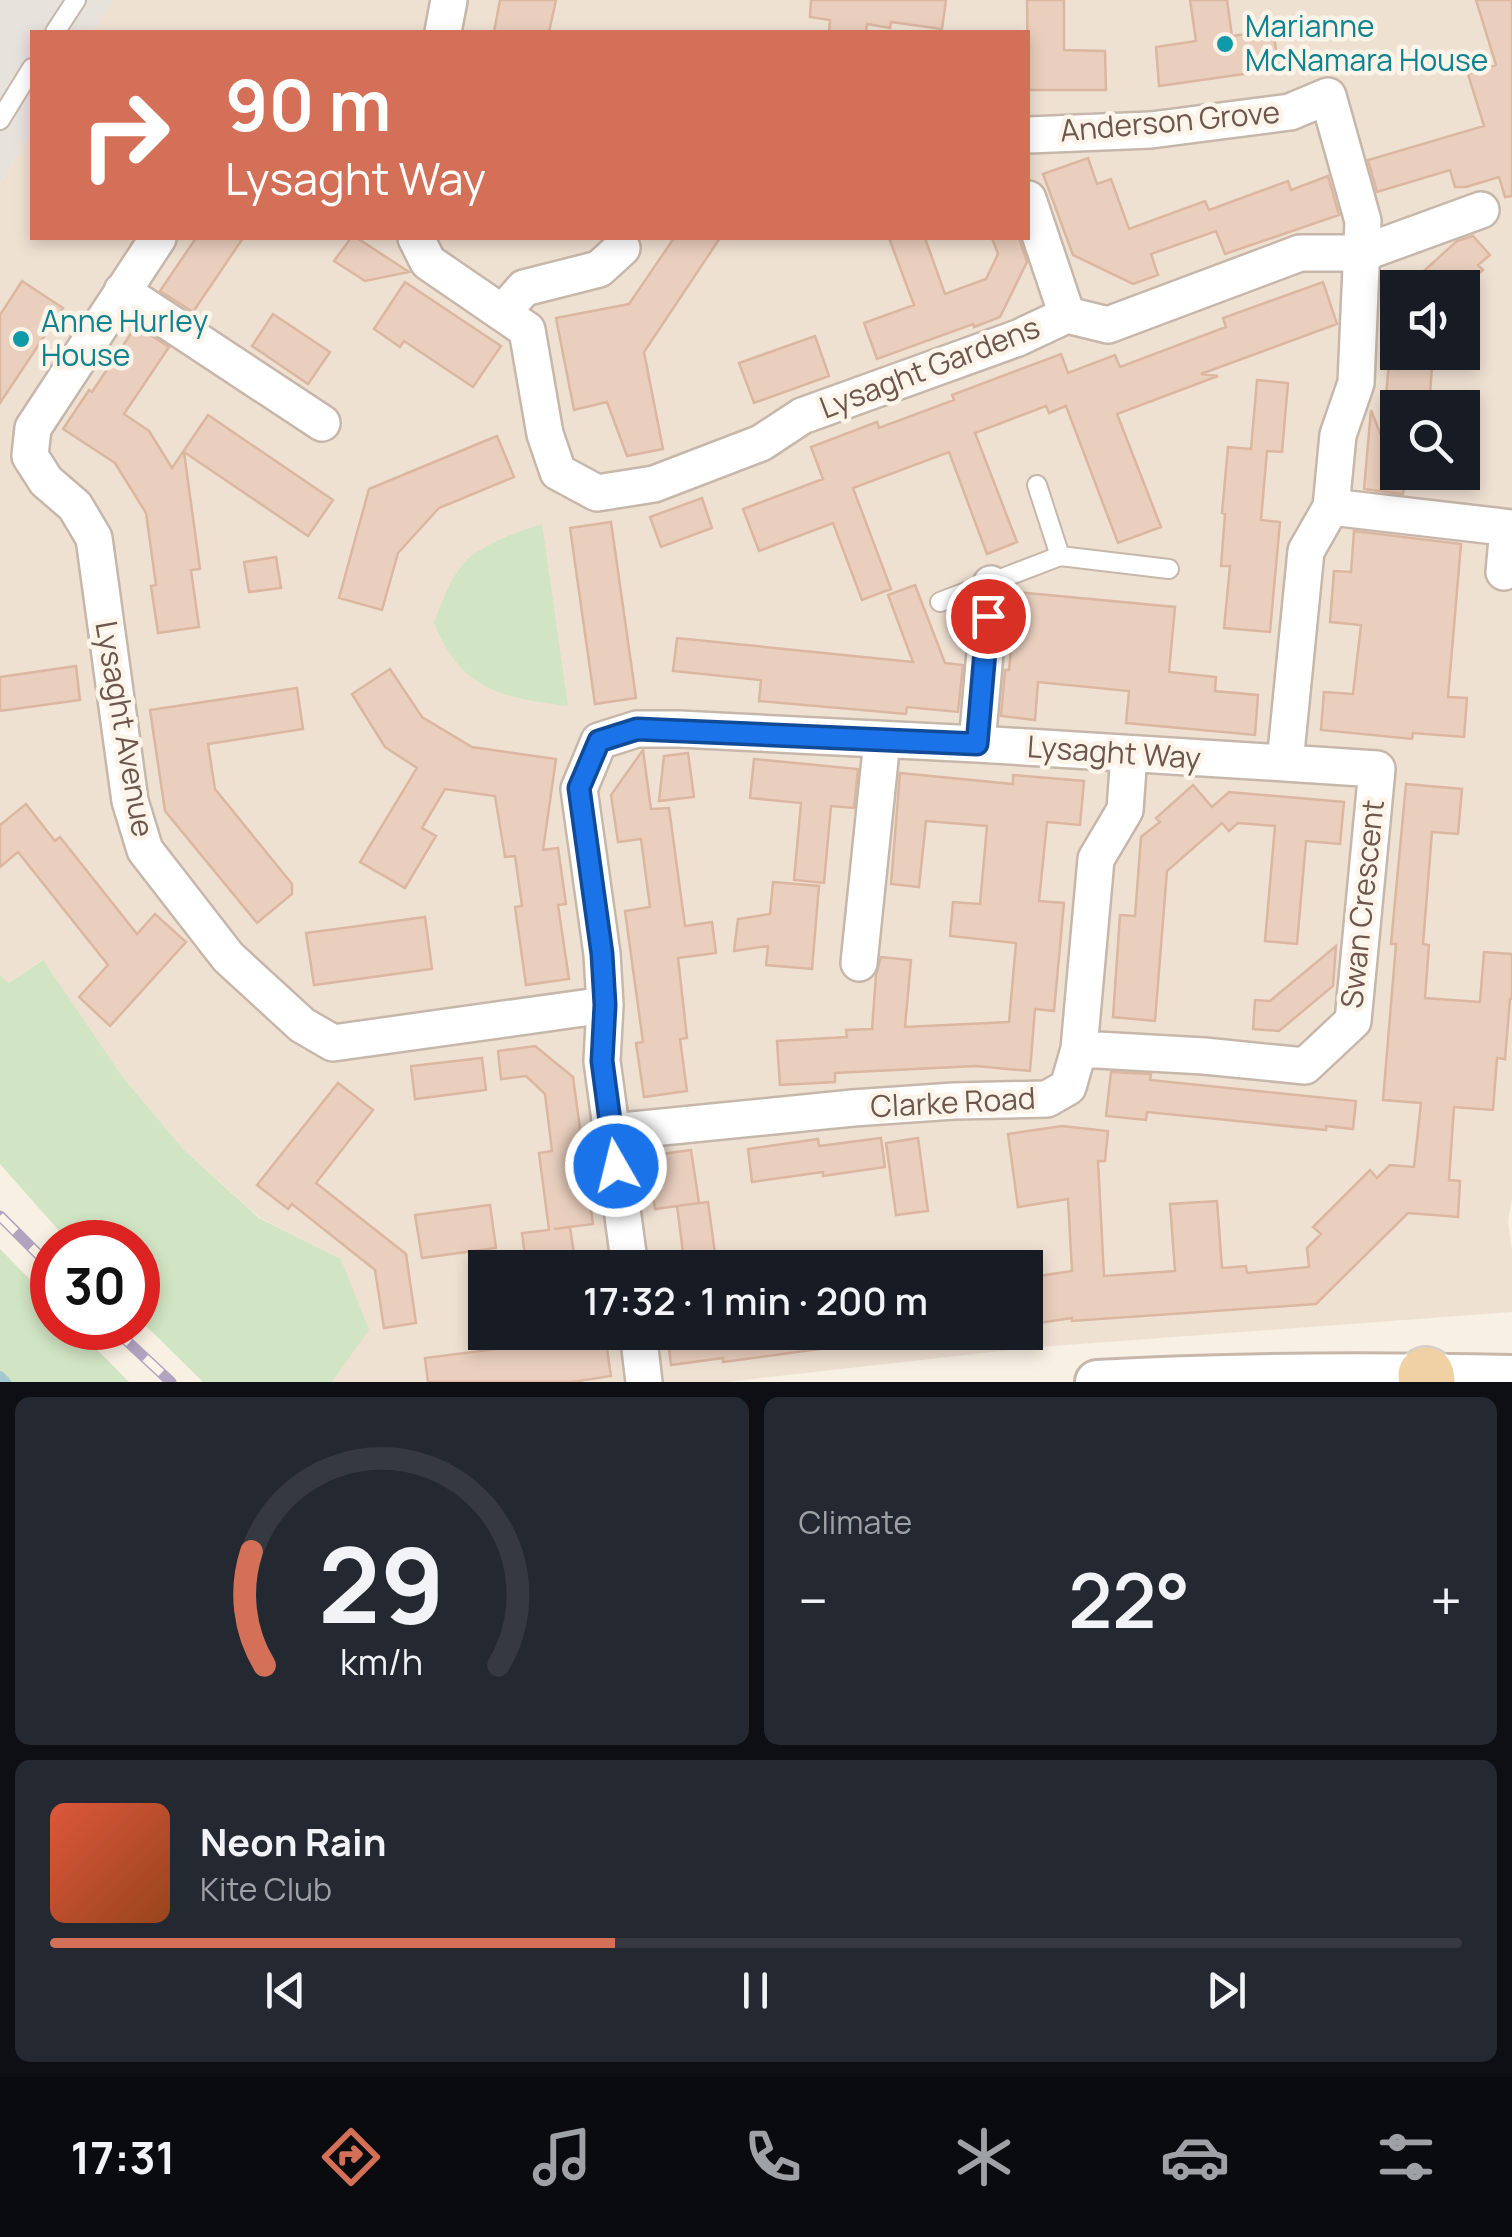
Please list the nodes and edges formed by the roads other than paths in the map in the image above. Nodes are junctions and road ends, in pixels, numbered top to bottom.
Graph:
1 (76, 0) edge
2 (448, 0) edge
3 (56, 30) edge
4 (442, 30) edge
5 (30, 71) edge
6 (0, 120) edge
7 (1030, 135) edge
8 (1030, 205) edge
9 (1481, 210) dead end
10 (157, 240) edge
11 (417, 240) edge
12 (622, 248) dead end
13 (1363, 253) junction
14 (122, 292) junction
15 (503, 312) junction
16 (1068, 315) junction
17 (322, 424) dead end
18 (1038, 486) dead end
19 (1330, 507) junction
20 (1510, 528) edge
21 (1060, 556) junction
22 (1169, 569) dead end
23 (1504, 572) dead end
24 (990, 584) junction
25 (940, 602) dead end
26 (882, 740) junction
27 (977, 744) junction
28 (1129, 754) junction
29 (1284, 763) junction
30 (859, 964) dead end
31 (605, 1005) junction
32 (1079, 1049) junction
33 (612, 1132) junction
34 (628, 1250) edge
35 (640, 1350) edge
36 (1512, 1377) edge
37 (1427, 1378) edge
38 (644, 1382) edge
39 (1096, 1382) edge

1 - 3 lane
2 - 4 street
5 - 6 lane
7 - 13 street, Anderson Grove
8 - 16 street
9 - 13 street, Lysaght Gardens
10 - 14 street, Lysaght Avenue
11 - 15 street
12 - 15 street
13 - 16 street, Lysaght Gardens
13 - 19 street
14 - 17 street
14 - 31 street, Lysaght Avenue
15 - 16 street, Lysaght Gardens
18 - 21 lane
19 - 20 street
19 - 29 street
20 - 23 street
21 - 22 lane
21 - 24 lane
24 - 25 lane
24 - 27 street
26 - 27 street, Lysaght Way
26 - 30 street
26 - 31 street, Lysaght Way
27 - 28 street, Lysaght Way
28 - 29 street, Lysaght Way
28 - 32 street, Clarke Road
29 - 32 street, Swan Crescent
31 - 33 street, Lysaght Way
32 - 33 street, Clarke Road
33 - 34 street, Lysaght Way
35 - 38 street
36 - 37 street
37 - 39 street

